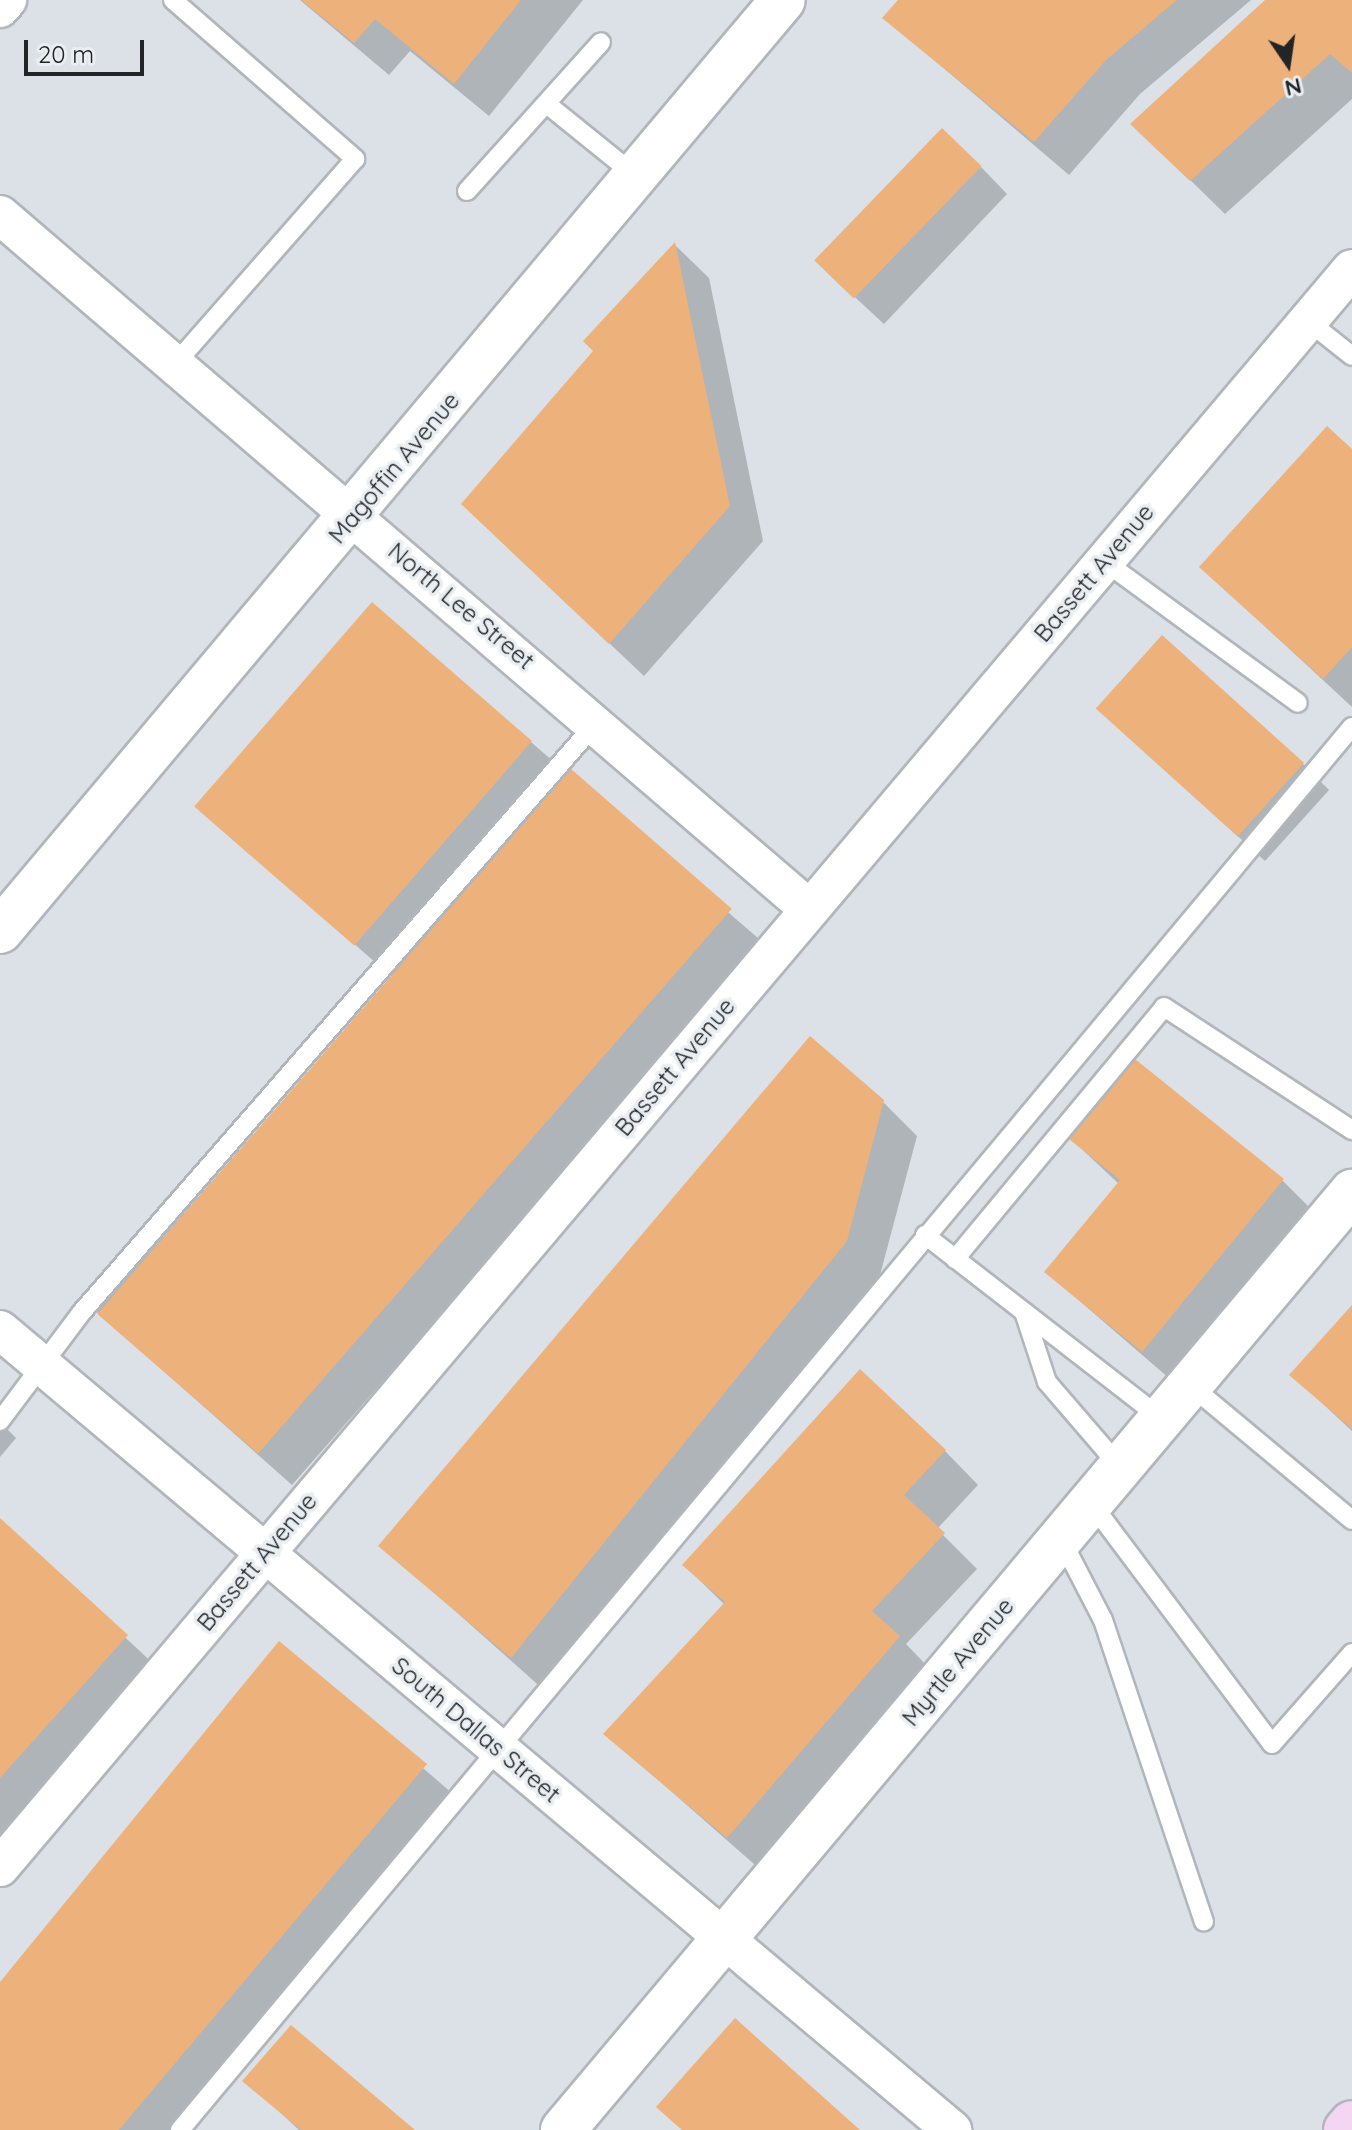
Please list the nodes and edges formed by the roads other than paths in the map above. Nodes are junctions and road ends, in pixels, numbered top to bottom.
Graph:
1 (7, 0) edge
2 (173, 0) edge
3 (783, 0) edge
4 (0, 8) edge
5 (601, 42) dead end
6 (548, 105) junction
7 (638, 178) junction
8 (467, 191) dead end
9 (0, 215) edge
10 (1352, 269) edge
11 (1308, 321) junction
12 (1352, 356) edge
13 (175, 364) junction
14 (355, 516) junction
15 (1104, 561) junction
16 (1298, 703) dead end
17 (596, 723) junction
18 (1352, 727) edge
19 (809, 909) junction
20 (0, 931) edge
21 (1352, 1130) edge
22 (1352, 1192) edge
23 (925, 1235) junction
24 (955, 1259) junction
25 (1024, 1312) junction
26 (0, 1330) edge
27 (45, 1368) junction
28 (1190, 1385) junction
29 (1162, 1419) junction
30 (0, 1421) edge
31 (1120, 1467) junction
32 (1091, 1503) junction
33 (1352, 1520) edge
34 (1061, 1539) junction
35 (265, 1553) junction
36 (1352, 1653) edge
37 (495, 1746) junction
38 (0, 1867) edge
39 (1204, 1922) dead end
40 (725, 1938) junction
41 (1352, 2123) edge
42 (180, 2130) edge
43 (563, 2130) edge
44 (952, 2130) edge
45 (1346, 2130) edge

1 - 4 street
2 - 13 lane
3 - 7 street, Magoffin Avenue
5 - 6 lane
6 - 7 lane
6 - 8 lane
7 - 14 street, Magoffin Avenue
9 - 13 street, North Lee Street
10 - 11 street, Bassett Avenue
11 - 12 lane
11 - 15 street, Bassett Avenue
13 - 14 street, North Lee Street
14 - 17 street, North Lee Street
14 - 20 street, Magoffin Avenue
15 - 16 lane
15 - 19 street, Bassett Avenue
17 - 19 street, North Lee Street
17 - 27 lane
18 - 23 lane
19 - 35 street, Bassett Avenue
21 - 24 lane
22 - 28 street, Myrtle Avenue
23 - 24 lane
23 - 37 lane
24 - 25 lane
25 - 29 lane
25 - 31 lane
26 - 27 street, South Dallas Street
27 - 30 lane
27 - 35 street, South Dallas Street
28 - 29 street, Myrtle Avenue
28 - 33 lane
29 - 31 street, Myrtle Avenue
31 - 32 street, Myrtle Avenue
32 - 34 street, Myrtle Avenue
32 - 36 lane
34 - 39 lane
34 - 40 street, Myrtle Avenue
35 - 37 street, South Dallas Street
35 - 38 street, Bassett Avenue
37 - 40 street, South Dallas Street
37 - 42 lane
40 - 43 street, Myrtle Avenue
40 - 44 street, South Dallas Street
41 - 45 main road

